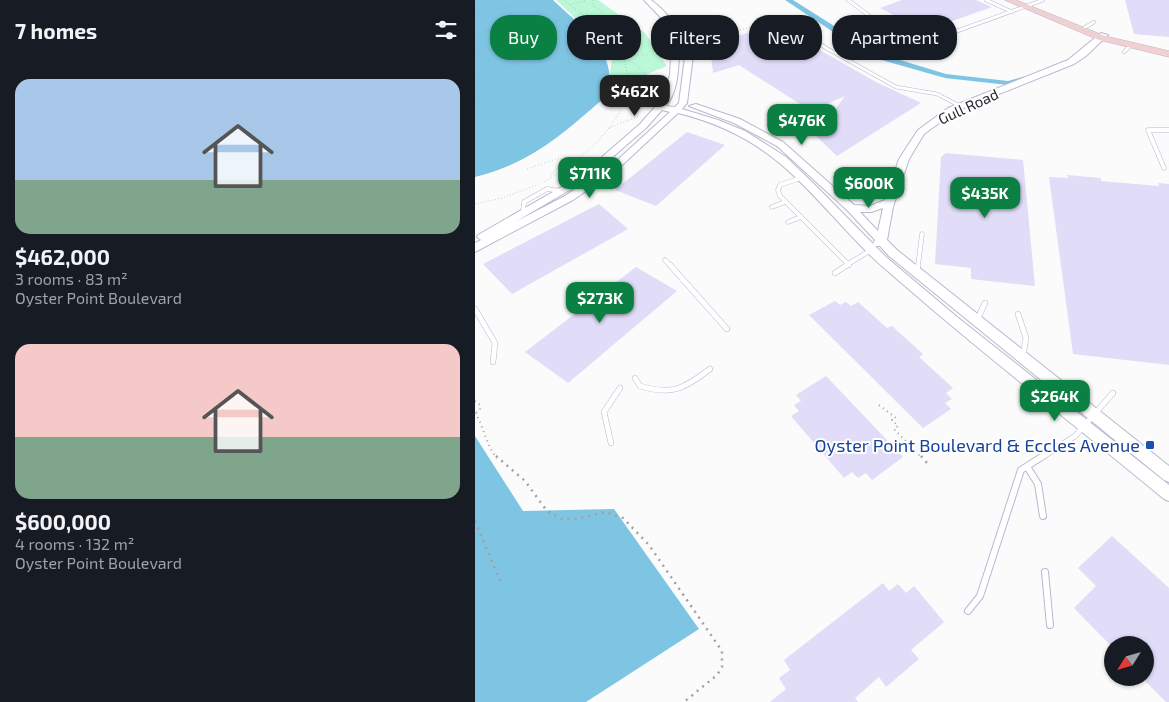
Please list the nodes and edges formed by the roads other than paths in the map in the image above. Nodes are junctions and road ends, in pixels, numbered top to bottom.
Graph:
1 (647, 0) edge
2 (848, 0) edge
3 (986, 0) edge
4 (1009, 0) edge
5 (1043, 0) edge
6 (1025, 4) edge
7 (1012, 12) junction
8 (663, 15) edge
9 (1053, 17) junction
10 (1094, 22) dead end
11 (1084, 28) junction
12 (1103, 37) junction
13 (822, 45) edge
14 (1169, 49) edge
15 (1158, 51) junction
16 (1169, 54) edge
17 (675, 60) edge
18 (688, 60) edge
19 (663, 103) junction
20 (680, 106) junction
21 (960, 106) junction
22 (1169, 130) edge
23 (1163, 168) dead end
24 (801, 178) junction
25 (582, 184) junction
26 (785, 202) junction
27 (889, 202) junction
28 (772, 207) dead end
29 (851, 208) junction
30 (801, 217) junction
31 (788, 222) dead end
32 (922, 234) dead end
33 (881, 241) junction
34 (475, 243) edge
35 (475, 248) edge
36 (871, 250) junction
37 (665, 260) dead end
38 (849, 265) junction
39 (835, 273) dead end
40 (917, 273) junction
41 (985, 304) dead end
42 (475, 309) edge
43 (1018, 314) dead end
44 (977, 320) junction
45 (727, 329) dead end
46 (1023, 356) junction
47 (493, 362) dead end
48 (710, 370) dead end
49 (635, 378) dead end
50 (620, 388) dead end
51 (1113, 393) dead end
52 (1094, 414) junction
53 (1084, 426) junction
54 (611, 443) dead end
55 (1028, 468) junction
56 (1169, 475) edge
57 (1169, 494) edge
58 (1043, 516) dead end
59 (1045, 572) dead end
60 (968, 610) dead end
61 (1050, 626) dead end

1 - 8 street
2 - 7 lane
3 - 7 lane
4 - 6 main road
5 - 6 lane
6 - 7 lane
6 - 9 main road
9 - 11 main road
9 - 12 main road
10 - 11 lane
11 - 12 main road
12 - 15 main road
12 - 15 main road
12 - 21 street, Gull Road
13 - 21 lane
14 - 15 main road
15 - 16 main road
17 - 19 street
18 - 20 street
19 - 20 street
19 - 25 street
20 - 24 street
20 - 25 street
20 - 29 street
21 - 27 street, Gull Road
22 - 23 lane
24 - 26 lane
24 - 36 street
25 - 34 street
25 - 35 street
26 - 28 lane
26 - 30 lane
27 - 29 street
27 - 33 street, Gull Road
29 - 33 street
30 - 31 lane
30 - 38 lane
32 - 40 lane
33 - 36 street
33 - 40 street
36 - 38 lane
36 - 53 street
37 - 45 lane
38 - 39 lane
40 - 44 street
41 - 44 lane
42 - 47 lane
43 - 46 lane
44 - 46 street
46 - 52 street
48 - 49 lane
50 - 54 lane
51 - 52 lane
52 - 53 lane
52 - 56 street
53 - 55 lane
53 - 57 street
55 - 58 lane
55 - 60 lane
59 - 61 lane

